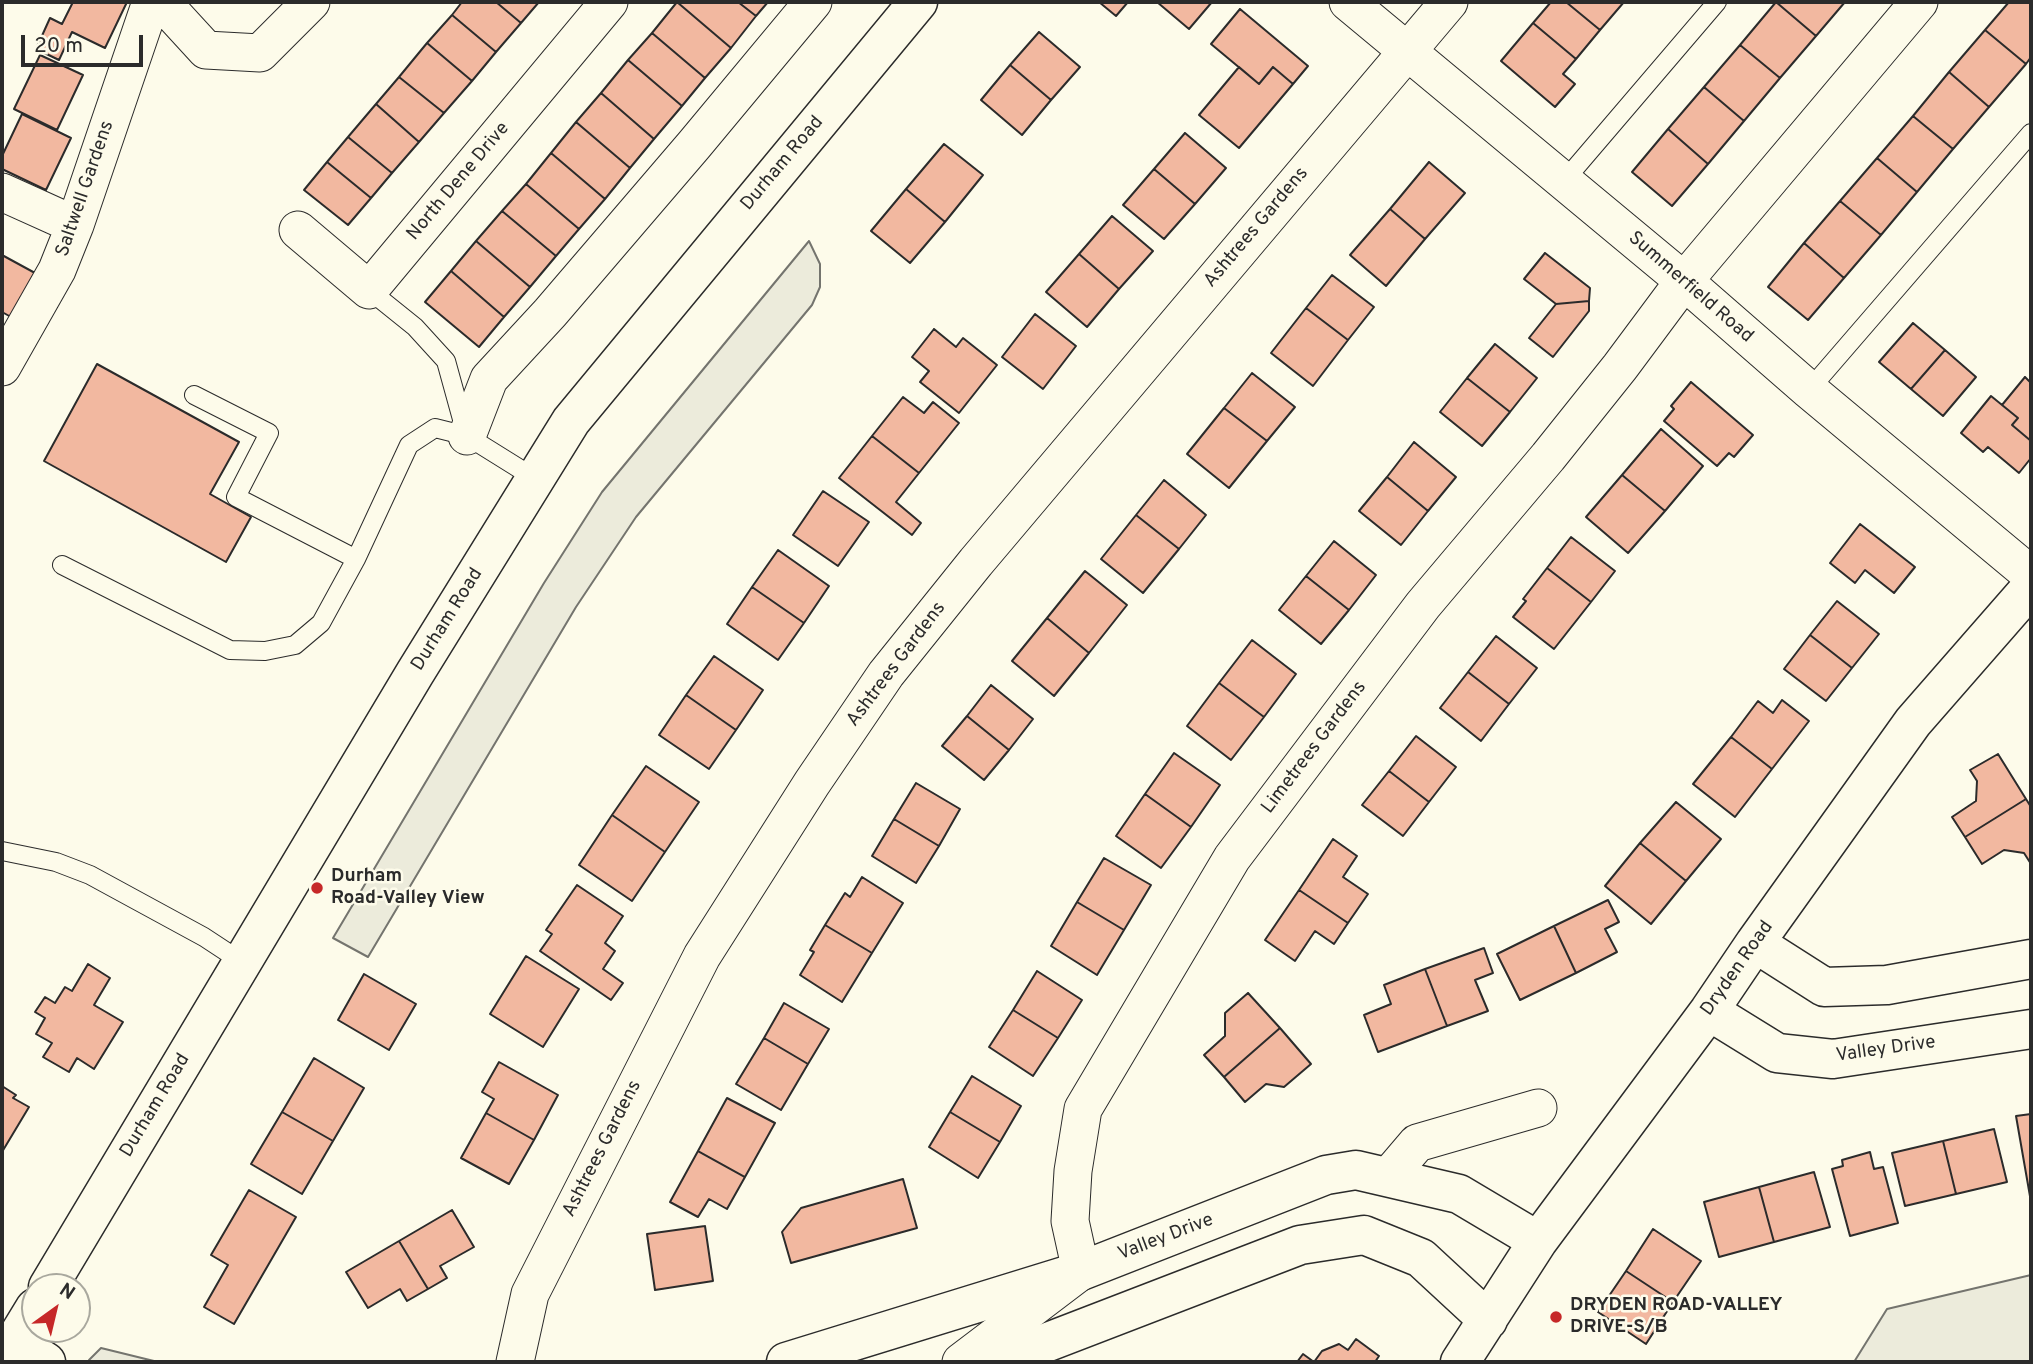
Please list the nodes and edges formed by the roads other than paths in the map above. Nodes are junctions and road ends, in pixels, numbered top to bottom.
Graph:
1 (151, 2) edge
2 (162, 2) edge
3 (311, 2) edge
4 (609, 2) edge
5 (813, 2) edge
6 (918, 2) edge
7 (1348, 2) edge
8 (1449, 2) edge
9 (1717, 2) edge
10 (1919, 2) edge
11 (1407, 50) junction
12 (2031, 133) edge
13 (1564, 181) junction
14 (2, 192) edge
15 (75, 225) junction
16 (298, 230) dead end
17 (1684, 281) junction
18 (369, 290) junction
19 (2, 367) edge
20 (1809, 390) junction
21 (194, 395) dead end
22 (467, 436) junction
23 (536, 479) junction
24 (356, 559) junction
25 (62, 565) dead end
26 (2031, 575) edge
27 (2031, 587) edge
28 (2, 851) edge
29 (1755, 943) junction
30 (2031, 959) edge
31 (243, 962) junction
32 (1709, 1011) junction
33 (2031, 1029) edge
34 (1538, 1108) dead end
35 (1388, 1177) junction
36 (1538, 1241) junction
37 (1081, 1271) junction
38 (56, 1273) edge
39 (1488, 1320) junction
40 (21, 1332) edge
41 (9, 1352) edge
42 (46, 1362) edge
43 (516, 1362) edge
44 (786, 1362) edge
45 (961, 1362) edge
46 (996, 1362) edge
47 (1460, 1362) edge

1 - 15 street, Saltwell Gardens
2 - 3 street
4 - 18 street, North Dene Drive
5 - 22 street
6 - 23 street, Durham Road
7 - 11 street, Summerfield Road
8 - 11 street, Ashtrees Gardens
9 - 13 lane
10 - 17 street, Limetrees Gardens
11 - 13 street, Summerfield Road
11 - 43 street, Ashtrees Gardens
12 - 20 lane
13 - 17 street, Summerfield Road
14 - 15 street
15 - 19 street, Saltwell Gardens
16 - 18 street
17 - 20 street, Summerfield Road
17 - 37 street, Limetrees Gardens
18 - 22 lane
20 - 26 street, Summerfield Road
21 - 24 lane
22 - 23 lane
22 - 24 lane
23 - 31 street, Durham Road
24 - 25 lane
27 - 29 street, Dryden Road
28 - 31 lane
29 - 30 street
29 - 32 street, Dryden Road
31 - 38 street, Durham Road
32 - 33 street, Valley Drive
32 - 36 street, Dryden Road
34 - 35 street
35 - 36 street, Valley Drive
35 - 37 street, Valley Drive
36 - 39 street, Dryden Road
37 - 44 street, Valley Drive
37 - 45 street
39 - 46 street
39 - 47 street, Dryden Road
40 - 41 street
41 - 42 street

